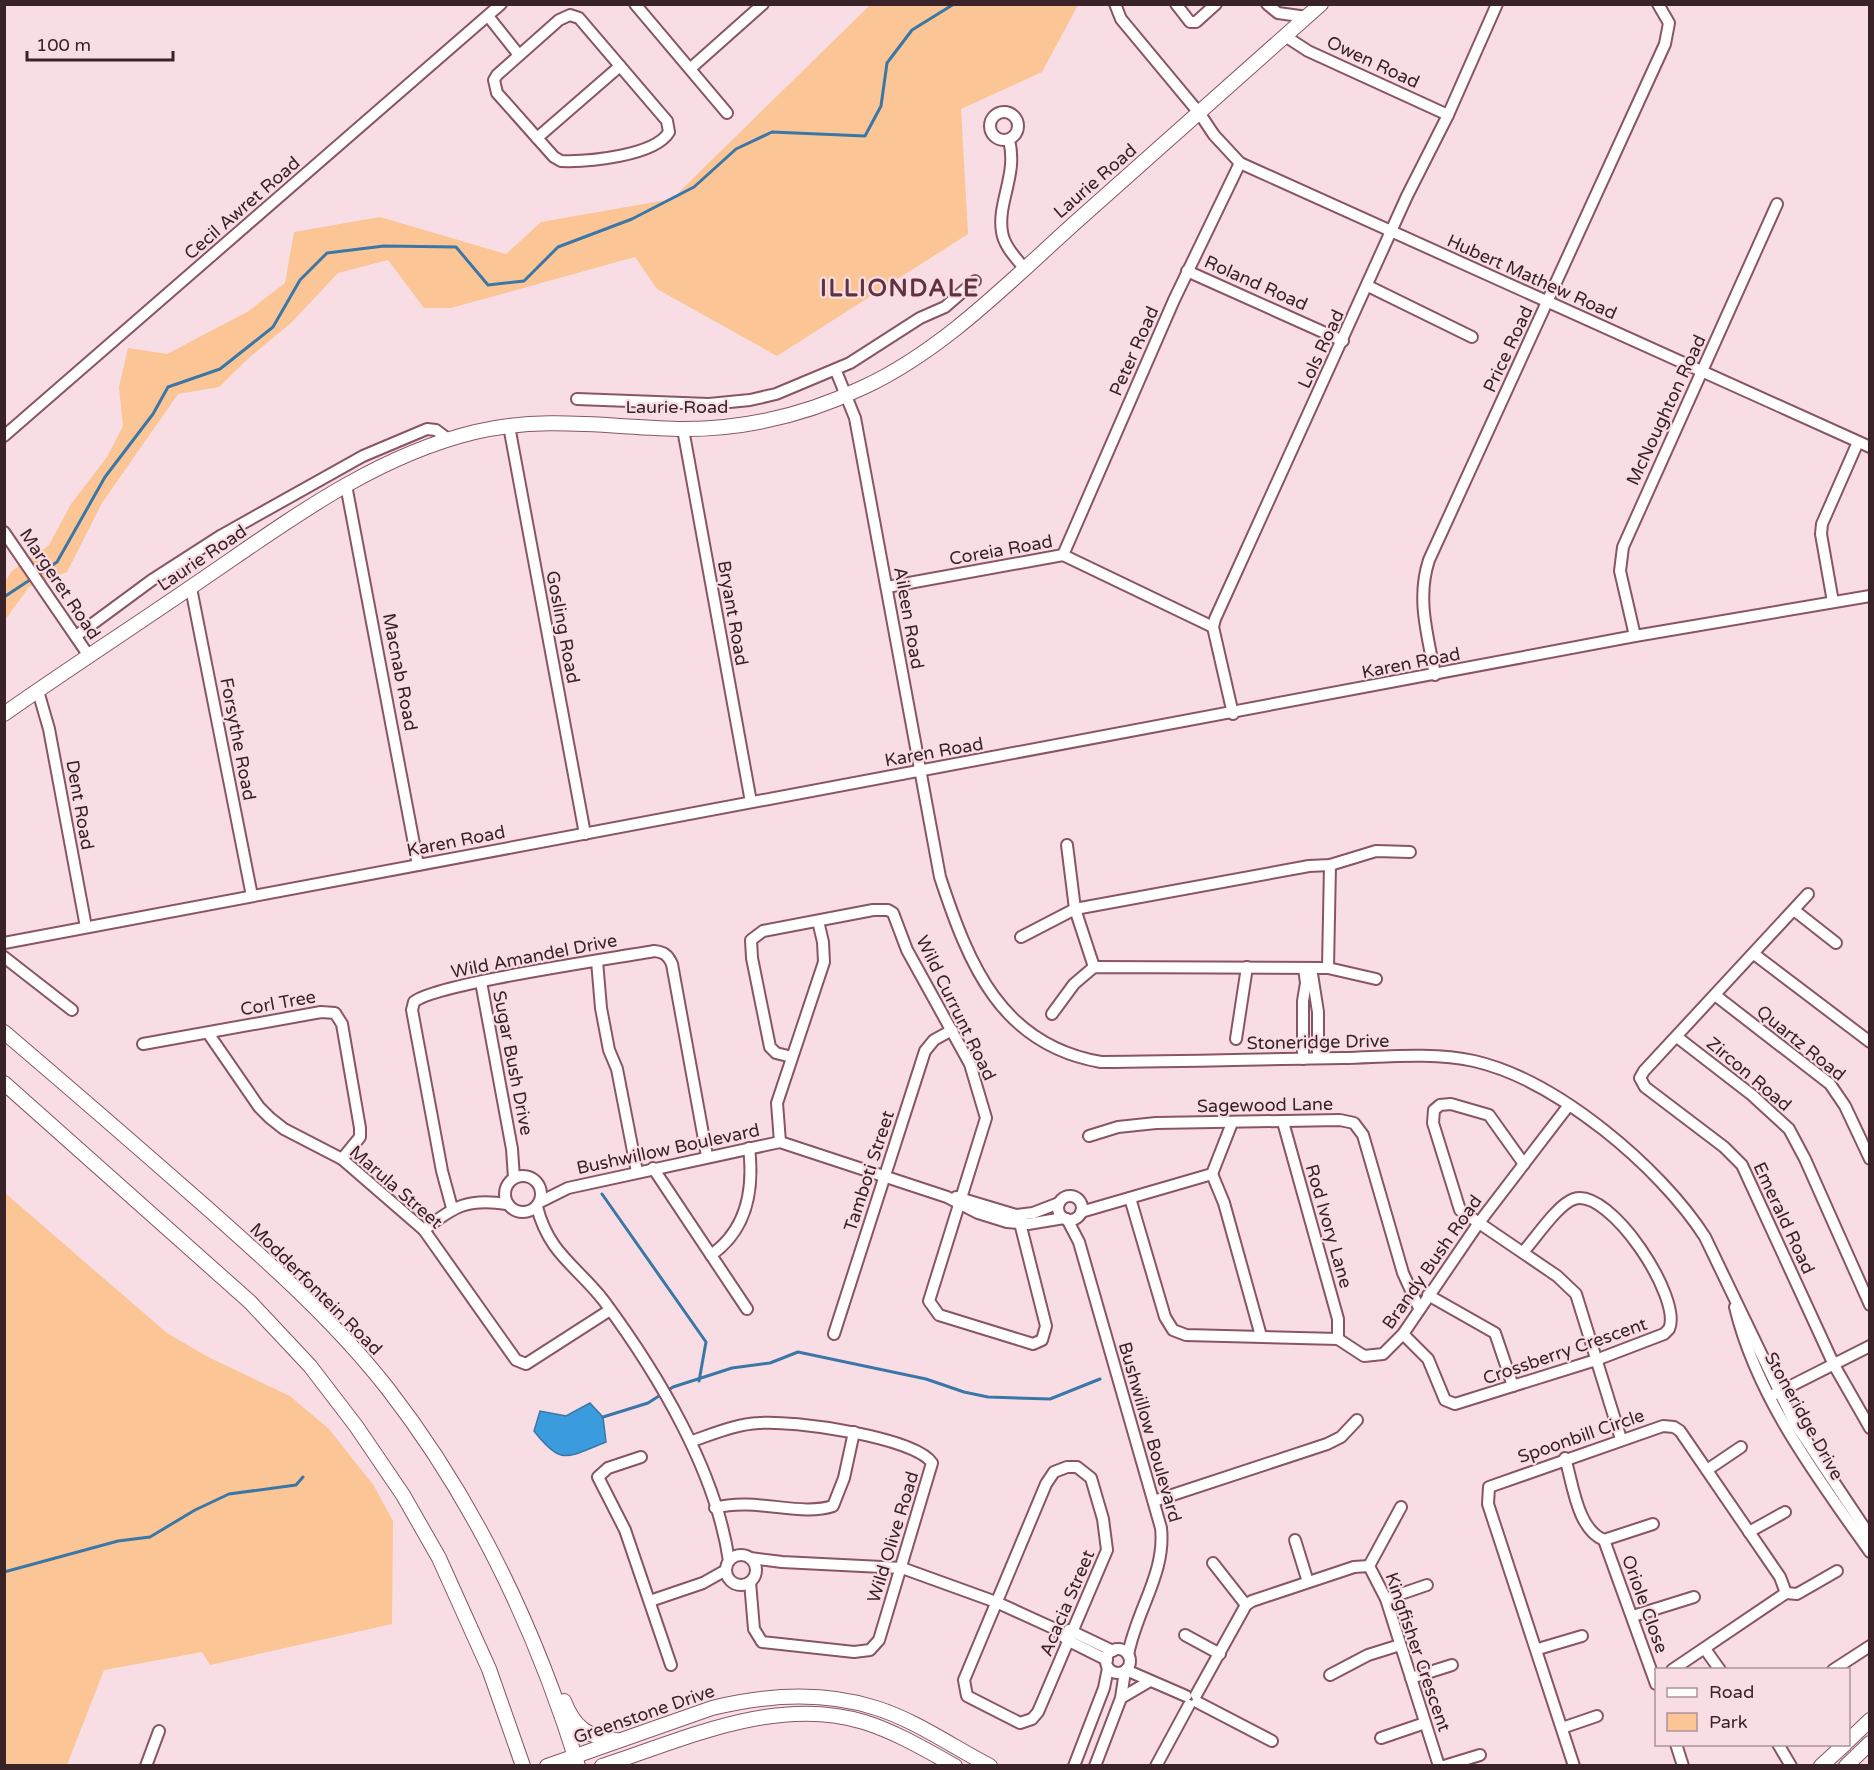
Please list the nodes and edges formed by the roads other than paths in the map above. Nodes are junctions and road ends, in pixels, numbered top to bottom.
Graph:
1 (501, 4) edge
2 (635, 4) edge
3 (764, 4) edge
4 (1115, 4) edge
5 (1176, 4) edge
6 (1216, 4) edge
7 (1267, 4) edge
8 (1321, 4) edge
9 (1497, 4) edge
10 (1658, 4) edge
11 (488, 16) junction
12 (1307, 17) junction
13 (1285, 36) junction
14 (519, 55) junction
15 (620, 66) junction
16 (691, 68) junction
17 (727, 112) dead end
18 (1200, 114) junction
19 (1448, 115) junction
20 (537, 138) junction
21 (1009, 140) dead end
22 (1240, 163) junction
23 (1777, 204) dead end
24 (1392, 232) junction
25 (1024, 268) junction
26 (1187, 271) junction
27 (975, 281) dead end
28 (1368, 286) junction
29 (1548, 301) junction
30 (1472, 337) dead end
31 (1343, 340) junction
32 (836, 371) junction
33 (1703, 372) junction
34 (848, 394) junction
35 (577, 399) dead end
36 (509, 426) junction
37 (683, 429) junction
38 (4, 436) edge
39 (448, 440) junction
40 (1858, 442) junction
41 (1869, 447) edge
42 (346, 485) junction
43 (264, 511) junction
44 (276, 530) junction
45 (4, 532) edge
46 (1063, 555) junction
47 (887, 587) junction
48 (191, 588) junction
49 (1869, 596) edge
50 (1833, 602) junction
51 (1213, 627) junction
52 (76, 636) junction
53 (1635, 636) junction
54 (89, 656) junction
55 (1435, 675) junction
56 (38, 691) junction
57 (4, 714) edge
58 (1233, 714) junction
59 (920, 771) junction
60 (751, 802) junction
61 (585, 834) junction
62 (1067, 844) dead end
63 (934, 849) joint
64 (1410, 852) dead end
65 (418, 865) junction
66 (1330, 865) junction
67 (1808, 894) dead end
68 (252, 896) junction
69 (1075, 909) junction
70 (1794, 910) junction
71 (818, 921) junction
72 (86, 927) junction
73 (1021, 937) dead end
74 (4, 943) edge
75 (1836, 944) dead end
76 (1754, 954) junction
77 (4, 957) edge
78 (597, 961) junction
79 (1094, 967) junction
80 (1247, 967) junction
81 (1308, 968) junction
82 (1328, 968) junction
83 (1376, 979) dead end
84 (481, 982) junction
85 (1715, 995) junction
86 (72, 1010) dead end
87 (1052, 1014) dead end
88 (952, 1030) junction
89 (4, 1032) edge
90 (208, 1033) junction
91 (1677, 1037) junction
92 (1236, 1039) dead end
93 (1869, 1042) edge
94 (143, 1044) dead end
95 (792, 1057) junction
96 (1318, 1058) junction
97 (1303, 1059) junction
98 (4, 1083) edge
99 (1569, 1105) junction
100 (1283, 1122) junction
101 (1232, 1123) junction
102 (1089, 1136) dead end
103 (780, 1142) junction
104 (749, 1148) junction
105 (707, 1156) junction
106 (342, 1159) junction
107 (1527, 1159) junction
108 (1869, 1159) edge
109 (653, 1168) junction
110 (636, 1172) junction
111 (1212, 1174) junction
112 (886, 1176) junction
113 (515, 1180) junction
114 (539, 1185) junction
115 (568, 1188) junction
116 (1130, 1198) junction
117 (486, 1201) junction
118 (962, 1202) junction
119 (1059, 1203) junction
120 (507, 1204) junction
121 (539, 1204) junction
122 (452, 1208) junction
123 (522, 1213) junction
124 (1074, 1213) junction
125 (1018, 1220) junction
126 (1478, 1224) junction
127 (543, 1229) junction
128 (424, 1230) junction
129 (1524, 1252) junction
130 (711, 1255) junction
131 (1428, 1295) junction
132 (1869, 1305) edge
133 (1419, 1308) junction
134 (610, 1310) junction
135 (747, 1310) dead end
136 (834, 1334) dead end
137 (1403, 1334) junction
138 (1261, 1336) junction
139 (1338, 1339) junction
140 (1869, 1346) edge
141 (1596, 1360) junction
142 (1834, 1365) junction
143 (1514, 1386) junction
144 (1774, 1394) junction
145 (1357, 1420) dead end
146 (1869, 1428) edge
147 (854, 1432) junction
148 (1621, 1439) junction
149 (692, 1441) junction
150 (1741, 1447) dead end
151 (641, 1457) dead end
152 (1565, 1458) junction
153 (1707, 1470) junction
154 (1154, 1501) junction
155 (1401, 1507) dead end
156 (715, 1508) junction
157 (1785, 1512) dead end
158 (1653, 1524) dead end
159 (1749, 1532) junction
160 (725, 1534) junction
161 (1869, 1536) edge
162 (1295, 1540) dead end
163 (1604, 1540) junction
164 (1869, 1552) edge
165 (745, 1556) junction
166 (782, 1562) junction
167 (1213, 1563) dead end
168 (728, 1566) junction
169 (1369, 1566) junction
170 (902, 1568) junction
171 (756, 1570) junction
172 (1837, 1571) dead end
173 (750, 1582) junction
174 (1308, 1582) junction
175 (703, 1583) junction
176 (735, 1583) junction
177 (1427, 1585) dead end
178 (1786, 1593) junction
179 (1694, 1597) dead end
180 (1386, 1599) junction
181 (650, 1600) junction
182 (996, 1602) junction
183 (1246, 1605) junction
184 (750, 1608) junction
185 (1633, 1617) junction
186 (1134, 1629) junction
187 (1185, 1635) dead end
188 (1071, 1636) junction
189 (1582, 1636) dead end
190 (1400, 1645) junction
191 (536, 1646) junction
192 (1869, 1646) edge
193 (1538, 1649) junction
194 (1705, 1649) junction
195 (1220, 1654) junction
196 (1129, 1656) junction
197 (1111, 1657) junction
198 (671, 1665) dead end
199 (1452, 1665) dead end
200 (1675, 1668) edge
201 (1719, 1668) edge
202 (1836, 1668) edge
203 (1126, 1670) junction
204 (1330, 1675) dead end
205 (1411, 1678) junction
206 (1655, 1678) edge
207 (1153, 1681) junction
208 (1121, 1698) junction
209 (1192, 1700) junction
210 (1597, 1716) dead end
211 (1869, 1720) edge
212 (1425, 1723) junction
213 (1562, 1728) junction
214 (159, 1731) dead end
215 (1381, 1738) dead end
216 (1850, 1739) edge
217 (619, 1740) junction
218 (1272, 1741) dead end
219 (1869, 1743) edge
220 (1677, 1746) edge
221 (1779, 1746) edge
222 (1843, 1746) edge
223 (646, 1751) junction
224 (1480, 1755) dead end
225 (576, 1761) edge
226 (146, 1766) edge
227 (523, 1766) edge
228 (547, 1766) edge
229 (602, 1766) edge
230 (621, 1766) edge
231 (955, 1766) edge
232 (990, 1766) edge
233 (1074, 1766) edge
234 (1095, 1766) edge
235 (1156, 1766) edge
236 (1439, 1766) edge
237 (1444, 1766) edge
238 (1574, 1766) edge
239 (1683, 1766) edge
240 (1791, 1766) edge
241 (1821, 1766) edge
242 (1846, 1766) edge

1 - 11 street, Cecil Awret Road
2 - 16 street
3 - 16 street
4 - 18 street, Hubert Mathew Road
5 - 6 street
7 - 12 street
8 - 12 main road, Laurie Road
9 - 19 street, Lols Road
10 - 29 street, Price Road
11 - 14 street
11 - 38 street, Cecil Awret Road
12 - 13 main road, Laurie Road
13 - 18 main road, Laurie Road
13 - 19 street, Owen Road
14 - 15 street
14 - 20 street
15 - 20 street
15 - 20 street
16 - 17 street
18 - 22 street, Hubert Mathew Road
18 - 25 main road, Laurie Road
19 - 24 street, Lols Road
21 - 25 street
22 - 24 street, Hubert Mathew Road
22 - 26 street, Peter Road
23 - 33 street, McNoughton Road
24 - 28 street, Lols Road
24 - 29 street, Hubert Mathew Road
25 - 34 main road, Laurie Road
26 - 31 street, Roland Road
26 - 46 street, Peter Road
27 - 32 street
28 - 30 street
28 - 31 street, Lols Road
29 - 33 street, Hubert Mathew Road
29 - 55 street, Price Road
31 - 51 street, Lols Road
32 - 34 street, Aileen Road
32 - 35 street
33 - 40 street, Hubert Mathew Road
33 - 53 street, McNoughton Road
34 - 37 main road, Laurie Road
34 - 47 street, Aileen Road
36 - 37 main road, Laurie Road
36 - 39 main road, Laurie Road
36 - 61 street, Gosling Road
37 - 60 street, Bryant Road
39 - 42 main road, Laurie Road
39 - 43 street
40 - 41 street, Hubert Mathew Road
40 - 50 street
42 - 44 main road, Laurie Road
42 - 65 street, Macnab Road
43 - 44 street
43 - 52 street
44 - 48 main road, Laurie Road
45 - 52 street, Margeret Road
46 - 47 street, Coreia Road
46 - 51 street, Coreia Road
47 - 59 street, Aileen Road
48 - 54 main road, Laurie Road
48 - 68 street, Forsythe Road
49 - 50 street, Karen Road
50 - 53 street, Karen Road
51 - 58 street
52 - 54 street, Margeret Road
53 - 55 street, Karen Road
54 - 56 main road, Laurie Road
55 - 58 street, Karen Road
56 - 57 main road, Laurie Road
56 - 72 street, Dent Road
58 - 59 street, Karen Road
59 - 60 street, Karen Road
59 - 63 street, Aileen Road
60 - 61 street, Karen Road
61 - 65 street, Karen Road
62 - 69 street
63 - 97 street, Stoneridge Drive
64 - 66 street
65 - 68 street, Karen Road
66 - 69 street
66 - 82 street
67 - 70 street
68 - 72 street, Karen Road
69 - 73 street
69 - 79 street
70 - 75 street
70 - 76 street
71 - 88 street, Wild Currunt Road
71 - 95 street
71 - 95 street, Wild Currunt Road
72 - 74 street, Karen Road
76 - 85 street
76 - 93 street
77 - 86 street
78 - 84 street, Wild Amandel Drive
78 - 105 street, Wild Amandel Drive
78 - 110 street
79 - 80 street
79 - 87 street
80 - 81 street
80 - 92 street
81 - 82 street
81 - 96 street
81 - 97 street
82 - 83 street
84 - 113 street, Sugar Bush Drive
84 - 122 street, Wild Amandel Drive
85 - 91 street
85 - 108 street, Quartz Road
88 - 112 street, Tamboti Street
88 - 118 street, Wild Currunt Road
89 - 191 main road, Modderfontein Road
90 - 94 street, Corl Tree
90 - 106 street, Marula Street
90 - 106 street, Corl Tree
91 - 132 street, Zircon Road
91 - 142 street, Emerald Road
95 - 103 street
96 - 97 street, Stoneridge Drive
96 - 99 street, Stoneridge Drive
98 - 227 main road
99 - 107 street, Brandy Bush Road
99 - 144 street, Stoneridge Drive
100 - 101 street, Sagewood Lane
100 - 133 street, Sagewood Lane
100 - 139 street, Rod Ivory Lane
101 - 102 street, Sagewood Lane
101 - 111 street
103 - 104 street, Bushwillow Boulevard
103 - 112 street, Bushwillow Boulevard
104 - 105 street, Bushwillow Boulevard
104 - 130 street
105 - 109 street, Bushwillow Boulevard
106 - 128 street, Marula Street
107 - 126 street, Brandy Bush Road
107 - 126 street
109 - 110 street, Bushwillow Boulevard
109 - 130 street
110 - 115 street, Bushwillow Boulevard
111 - 116 street
111 - 138 street
112 - 118 street, Bushwillow Boulevard
112 - 136 street, Tamboti Street
113 - 114 street
113 - 117 street
113 - 120 street
114 - 115 street, Bushwillow Boulevard
114 - 121 street
115 - 121 street, Bushwillow Boulevard
116 - 124 street
116 - 138 street, Brandy Bush Road
117 - 120 street
117 - 122 street
118 - 125 street, Bushwillow Boulevard
118 - 125 street, Wild Currunt Road
119 - 124 street
119 - 124 street
119 - 125 street
120 - 123 street
121 - 123 street, Bushwillow Boulevard
121 - 127 street
122 - 128 street
123 - 127 street
124 - 125 street, Bushwillow Boulevard
124 - 154 street, Bushwillow Boulevard
126 - 129 street
126 - 131 street, Brandy Bush Road
127 - 134 street
128 - 134 street, Marula Street
129 - 141 street
129 - 141 street, Crossberry Crescent
130 - 135 street
131 - 133 street, Brandy Bush Road
131 - 143 street
133 - 137 street, Brandy Bush Road
134 - 149 street
137 - 139 street, Brandy Bush Road
137 - 143 street, Crossberry Crescent
138 - 139 street, Brandy Bush Road
140 - 142 street
141 - 143 street, Crossberry Crescent
141 - 148 street
142 - 144 street
142 - 146 street, Emerald Road
144 - 161 street, Stoneridge Drive
144 - 164 street, Stoneridge Drive
145 - 154 street
147 - 149 street, Wild Olive Road
147 - 156 street
147 - 170 street, Wild Olive Road
148 - 152 street, Spoonbill Circle
148 - 153 street, Spoonbill Circle
149 - 156 street
150 - 153 street
151 - 181 street
152 - 163 street
152 - 193 street, Spoonbill Circle
153 - 159 street, Spoonbill Circle
154 - 186 street, Bushwillow Boulevard
155 - 169 street
156 - 160 street
157 - 159 street
158 - 163 street
159 - 178 street, Spoonbill Circle
160 - 165 street
160 - 168 street
162 - 174 street
163 - 185 street, Oriole Close
165 - 166 street
165 - 168 street
165 - 171 street
166 - 170 street
166 - 171 street
167 - 183 street
168 - 175 street
168 - 176 street, Wild Olive Road
169 - 174 street, Kingfisher Crescent
169 - 180 street, Kingfisher Crescent
170 - 182 street
170 - 184 street, Wild Olive Road
171 - 173 street
172 - 178 street
173 - 176 street
173 - 184 street, Wild Olive Road
174 - 183 street, Kingfisher Crescent
175 - 176 street
175 - 181 street
176 - 184 street, Wild Olive Road
177 - 180 street
178 - 194 street
179 - 185 street
180 - 190 street, Kingfisher Crescent
181 - 198 street
182 - 188 street
182 - 188 street, Acacia Street
182 - 188 street, Acacia Street
183 - 195 street
185 - 206 street, Oriole Close
186 - 196 street, Bushwillow Boulevard
186 - 197 street, Bushwillow Boulevard
187 - 195 street
188 - 197 street
189 - 193 street
190 - 204 street
190 - 205 street, Kingfisher Crescent
191 - 217 main road
191 - 225 main road, Modderfontein Road
192 - 202 street
193 - 213 street, Spoonbill Circle
194 - 200 street
194 - 201 street
195 - 209 street
196 - 197 street
196 - 203 street, Bushwillow Boulevard
196 - 207 street
197 - 203 street
197 - 233 street, Bushwillow Boulevard
199 - 205 street
203 - 207 street
203 - 208 street
205 - 212 street, Kingfisher Crescent
207 - 208 street
207 - 209 street
208 - 234 street
209 - 218 street
209 - 235 street
210 - 213 street
211 - 216 main road
212 - 215 street
212 - 236 street, Kingfisher Crescent
213 - 238 street, Spoonbill Circle
214 - 226 street
217 - 225 main road, Greenstone Drive
217 - 232 main road, Greenstone Drive
219 - 242 main road
220 - 239 street
221 - 240 street
222 - 241 main road
223 - 229 main road, Greenstone Drive
223 - 230 main road
223 - 231 main road, Greenstone Drive
224 - 237 street
225 - 228 main road, Greenstone Drive

